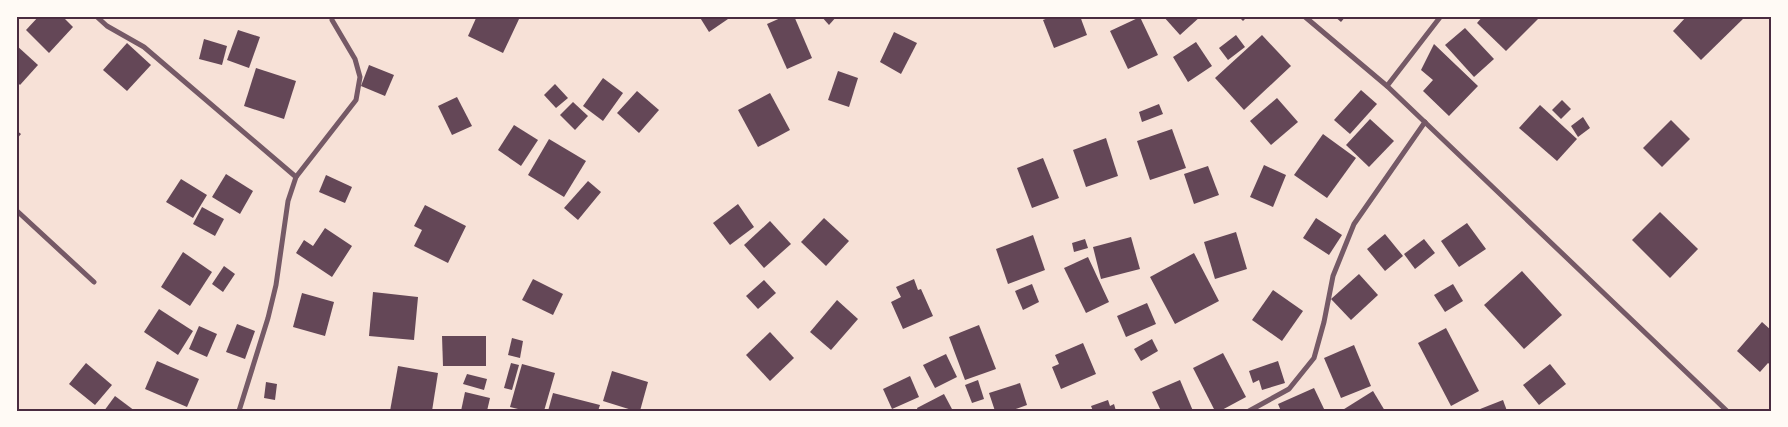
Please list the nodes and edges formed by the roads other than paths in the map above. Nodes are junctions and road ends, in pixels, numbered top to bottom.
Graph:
1 (96, 16) edge
2 (332, 16) edge
3 (1304, 16) edge
4 (1441, 16) edge
5 (1387, 86) junction
6 (1425, 122) junction
7 (296, 177) junction
8 (16, 210) edge
9 (94, 282) dead end
10 (239, 411) edge
11 (1249, 411) edge
12 (1727, 411) edge

1 - 7 street
2 - 7 street
3 - 5 street
4 - 5 street
5 - 6 street
6 - 11 street
6 - 12 street
7 - 10 street
8 - 9 street

